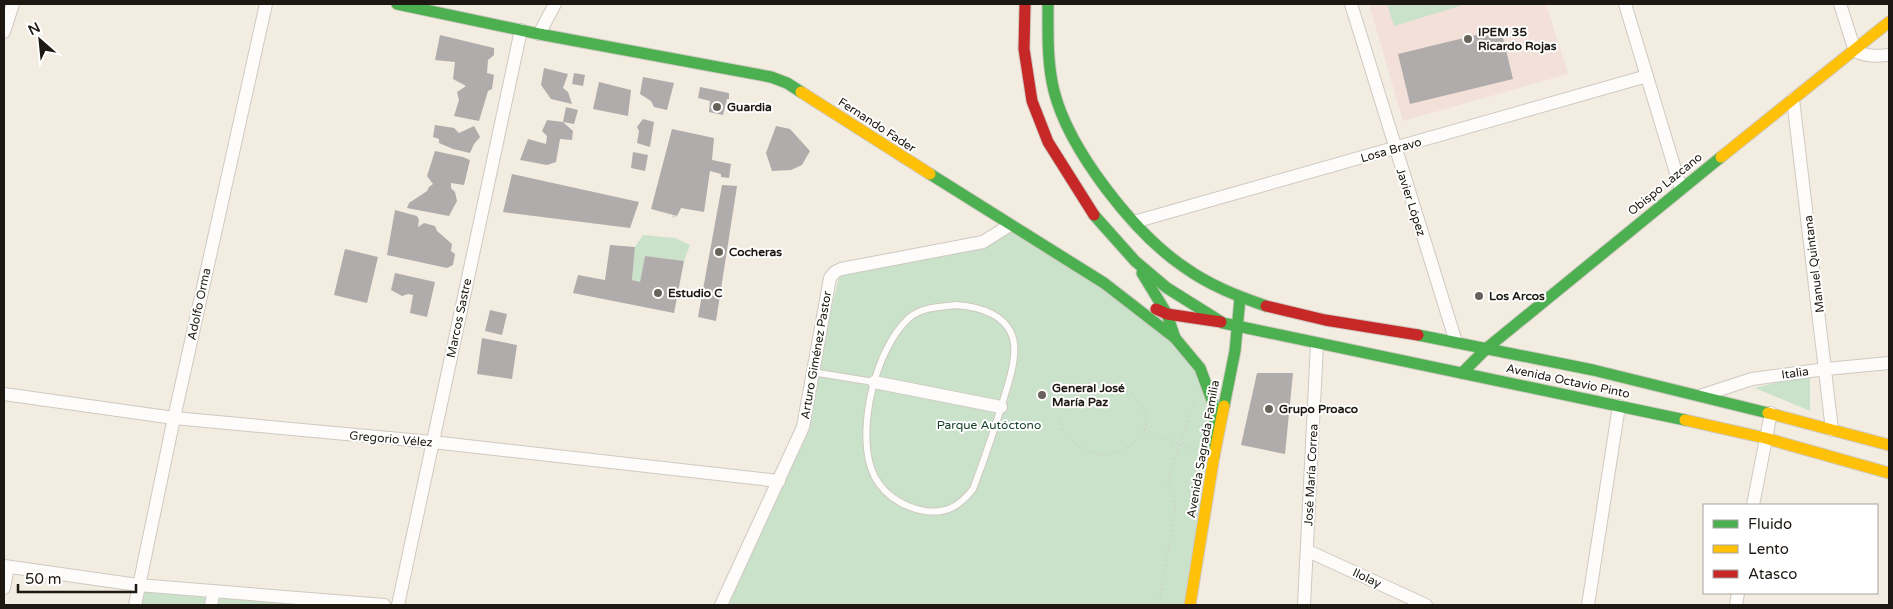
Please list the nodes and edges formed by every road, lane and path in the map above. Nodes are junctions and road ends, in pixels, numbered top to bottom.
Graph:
1 (13, 4) edge
2 (266, 4) edge
3 (397, 4) edge
4 (555, 4) edge
5 (1025, 4) edge
6 (1048, 4) edge
7 (1351, 4) edge
8 (1625, 4) edge
9 (1840, 4) edge
10 (1889, 22) edge
11 (521, 30) junction
12 (4, 32) edge
13 (539, 34) junction
14 (1855, 50) junction
15 (1889, 55) edge
16 (1647, 76) junction
17 (1793, 99) junction
18 (1395, 149) junction
19 (1682, 188) junction
20 (668, 214) dead end
21 (674, 214) dead end
22 (1134, 222) junction
23 (1010, 225) junction
24 (1134, 261) junction
25 (1104, 283) junction
26 (1240, 298) junction
27 (1167, 314) junction
28 (1223, 323) junction
29 (1238, 327) junction
30 (1175, 338) junction
31 (1456, 342) junction
32 (1317, 344) junction
33 (1487, 348) junction
34 (1889, 363) edge
35 (1826, 369) junction
36 (812, 372) junction
37 (1462, 373) junction
38 (874, 382) junction
39 (1074, 388) dead end
40 (4, 394) edge
41 (1703, 395) junction
42 (1194, 402) dead end
43 (1619, 406) junction
44 (1001, 407) junction
45 (1771, 413) junction
46 (174, 418) junction
47 (1060, 419) dead end
48 (1144, 430) junction
49 (1832, 430) junction
50 (1765, 438) junction
51 (432, 442) junction
52 (1200, 443) dead end
53 (1180, 444) junction
54 (1889, 445) edge
55 (1198, 451) junction
56 (1214, 456) junction
57 (1889, 473) edge
58 (779, 481) junction
59 (1754, 504) edge
60 (1308, 551) junction
61 (6, 567) edge
62 (138, 585) junction
63 (4, 588) edge
64 (214, 591) junction
65 (135, 605) edge
66 (211, 605) edge
67 (384, 605) edge
68 (398, 605) edge
69 (721, 605) edge
70 (1159, 605) edge
71 (1190, 605) edge
72 (1304, 605) edge
73 (1426, 605) edge
74 (1588, 605) edge

1 - 12 street
2 - 46 street, Adolfo Orma
3 - 11 main road, Fernando Fader
4 - 13 street
5 - 24 main road
6 - 22 main road, Avenida Octavio Pinto
7 - 18 street, Javier López
8 - 16 street
9 - 14 street
10 - 14 main road, Obispo Lazcano
11 - 13 main road, Fernando Fader
11 - 51 street, Marcos Sastre
13 - 23 main road, Fernando Fader
14 - 15 street
14 - 17 main road, Obispo Lazcano
16 - 18 street, Losa Bravo
16 - 19 street
17 - 19 main road, Obispo Lazcano
17 - 35 street, Manuel Quintana
18 - 22 street, Losa Bravo
18 - 31 street, Javier López
19 - 33 main road, Obispo Lazcano
20 - 21 path
22 - 26 main road, Avenida Octavio Pinto
23 - 25 main road, Fernando Fader
23 - 36 street, Arturo Giménez Pastor
24 - 27 main road
24 - 28 main road
25 - 27 main road
25 - 30 main road, Fernando Fader
26 - 29 main road, Avenida Sagrada Familia
26 - 31 main road, Avenida Octavio Pinto
27 - 28 main road
27 - 30 main road
28 - 29 main road, Avenida Octavio Pinto
29 - 32 main road, Avenida Octavio Pinto
29 - 56 main road, Avenida Sagrada Familia
30 - 56 main road, Fernando Fader
31 - 33 main road, Avenida Octavio Pinto
32 - 37 main road, Avenida Octavio Pinto
32 - 60 street, José María Correa
33 - 37 main road, Obispo Lazcano
33 - 41 main road, Avenida Octavio Pinto
34 - 35 street, Italia
35 - 41 street, Italia
35 - 49 street, Manuel Quintana
36 - 38 lane
36 - 58 street, Arturo Giménez Pastor
37 - 43 main road, Avenida Octavio Pinto
38 - 44 street
38 - 44 lane
38 - 44 lane
39 - 48 path
40 - 46 street, Gregorio Vélez
41 - 45 main road, Avenida Octavio Pinto
42 - 53 path
43 - 50 main road, Avenida Octavio Pinto
43 - 74 street
45 - 49 main road, Avenida Octavio Pinto
45 - 50 street
46 - 51 street, Gregorio Vélez
46 - 62 street, Adolfo Orma
47 - 48 path
48 - 53 path
49 - 54 main road, Avenida Octavio Pinto
50 - 57 main road, Avenida Octavio Pinto
50 - 59 street
51 - 58 street, Gregorio Vélez
51 - 68 street, Marcos Sastre
52 - 55 path
53 - 55 path
53 - 70 path
55 - 56 path
56 - 71 main road, Avenida Sagrada Familia
58 - 69 street, Arturo Giménez Pastor
60 - 72 street, José María Correa
60 - 73 street, Ilolay
61 - 62 street
61 - 63 street
62 - 64 street
62 - 65 street, Adolfo Orma
64 - 66 street
64 - 67 street

